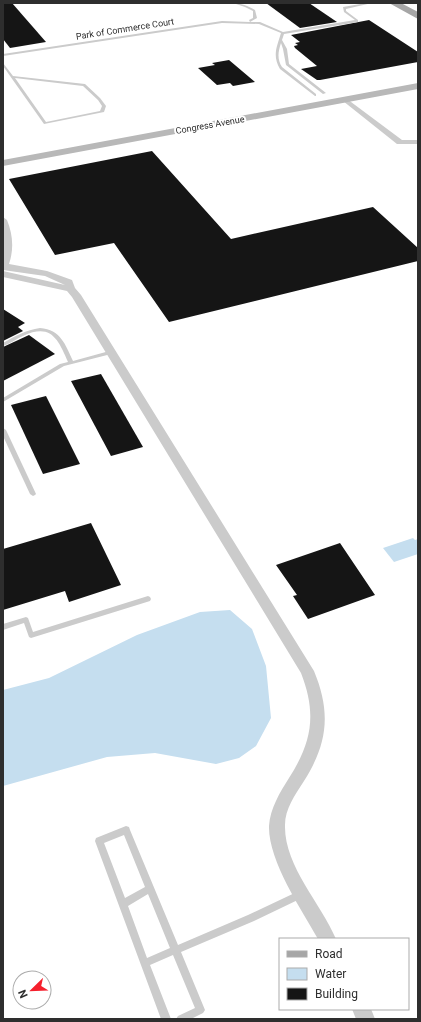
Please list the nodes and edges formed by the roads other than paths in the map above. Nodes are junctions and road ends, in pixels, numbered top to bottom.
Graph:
1 (234, 3) edge
2 (353, 3) edge
3 (371, 3) edge
4 (393, 3) edge
5 (344, 8) junction
6 (418, 16) edge
7 (250, 21) junction
8 (283, 33) junction
9 (281, 40) junction
10 (3, 56) edge
11 (3, 64) edge
12 (418, 76) edge
13 (13, 77) junction
14 (418, 86) edge
15 (319, 94) junction
16 (345, 100) junction
17 (157, 124) dead end
18 (418, 142) edge
19 (3, 163) edge
20 (3, 220) edge
21 (3, 268) edge
22 (3, 346) edge
23 (113, 352) junction
24 (71, 362) junction
25 (3, 400) edge
26 (3, 430) edge
27 (33, 494) dead end
28 (148, 599) dead end
29 (3, 627) edge
30 (150, 888) junction
31 (303, 893) junction
32 (123, 904) junction
33 (326, 938) edge
34 (176, 951) junction
35 (146, 963) junction
36 (362, 1010) edge
37 (166, 1019) edge
38 (181, 1019) edge
39 (366, 1019) edge

1 - 7 lane
2 - 5 lane
3 - 5 lane
4 - 6 main road
5 - 8 lane
7 - 8 lane, Park of Commerce Court
7 - 10 lane, Park of Commerce Court
8 - 9 lane
9 - 15 lane
9 - 15 lane
11 - 13 lane
12 - 15 main road, Congress Avenue
13 - 13 lane
14 - 16 main road, Congress Avenue
15 - 17 main road, Congress Avenue
16 - 18 street
16 - 19 main road, Congress Avenue
20 - 21 street
21 - 23 street
22 - 24 lane
23 - 24 lane
23 - 31 street
24 - 25 lane
26 - 27 lane
28 - 29 lane
30 - 32 lane
30 - 32 lane
30 - 34 lane
31 - 33 street
31 - 34 lane
32 - 35 lane
34 - 35 lane
34 - 38 lane
35 - 37 lane
36 - 39 street

